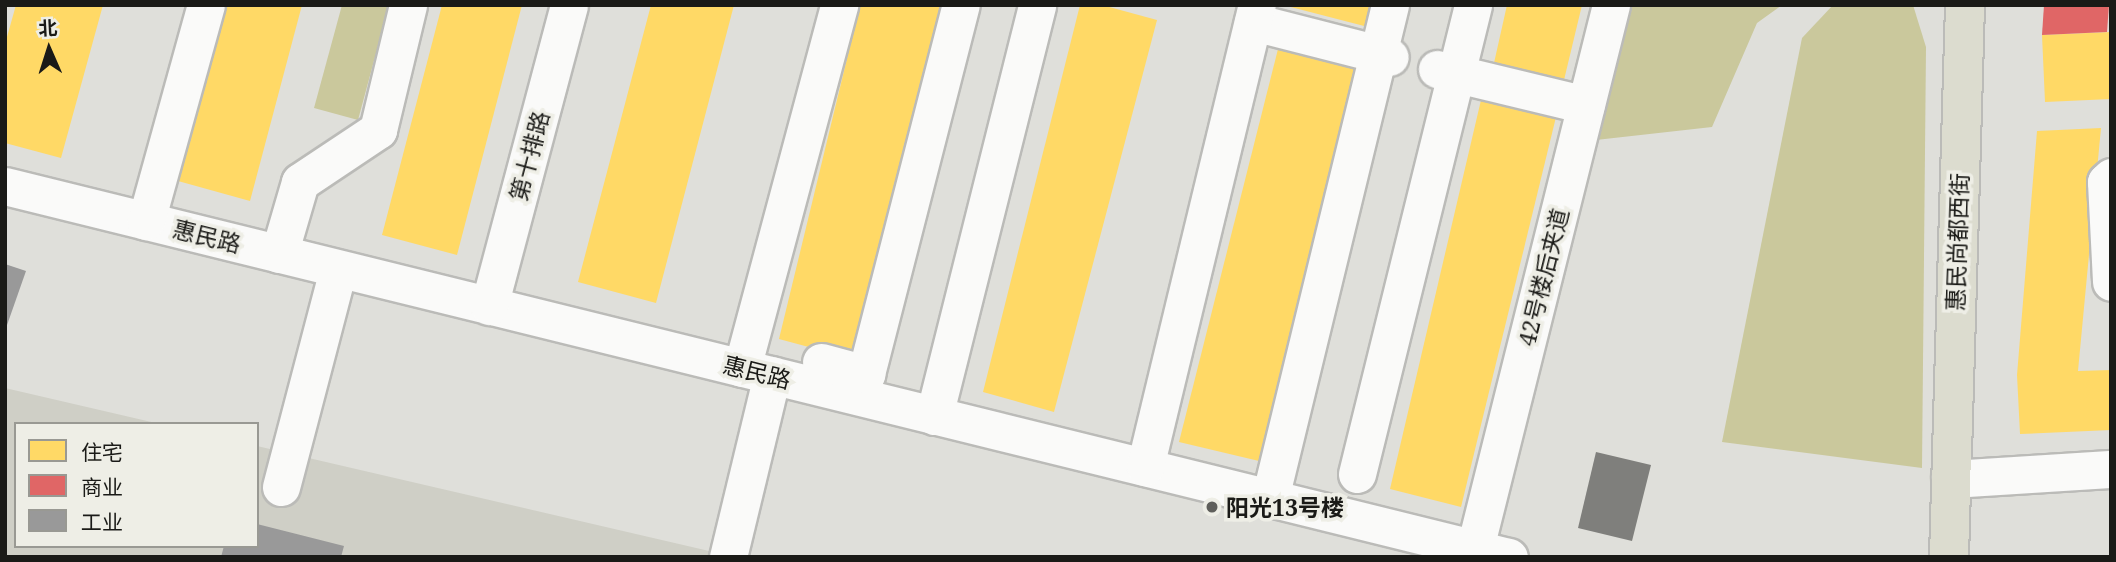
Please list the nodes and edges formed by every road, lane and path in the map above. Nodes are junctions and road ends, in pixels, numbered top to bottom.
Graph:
1 (206, 5) edge
2 (408, 5) edge
3 (569, 5) edge
4 (839, 5) edge
5 (961, 5) edge
6 (1037, 5) edge
7 (1390, 5) edge
8 (1473, 5) edge
9 (1611, 5) edge
10 (1965, 5) edge
11 (1255, 14) edge
12 (1384, 55) junction
13 (1447, 72) junction
14 (1586, 105) junction
15 (2111, 177) edge
16 (5, 186) edge
17 (146, 221) junction
18 (279, 254) junction
19 (338, 269) junction
20 (2111, 282) edge
21 (489, 306) junction
22 (754, 363) junction
23 (934, 416) junction
24 (1144, 467) junction
25 (2111, 469) edge
26 (1357, 474) dead end
27 (1950, 479) junction
28 (281, 487) dead end
29 (1270, 498) junction
30 (1492, 552) edge
31 (729, 557) edge
32 (1949, 557) edge

1 - 17 street
2 - 18 street
3 - 21 street, 第十排路
4 - 22 street
5 - 22 street
6 - 23 street
7 - 12 street
8 - 13 street
9 - 14 street, 42号楼后夹道
10 - 27 highway, 惠民尚都西街
11 - 12 street
11 - 24 street
12 - 29 street
13 - 14 street
13 - 26 street
14 - 30 street, 42号楼后夹道
15 - 20 street
16 - 17 street, 惠民路
17 - 18 street, 惠民路
18 - 19 street, 惠民路
19 - 21 street, 惠民路
19 - 28 street
21 - 22 street, 惠民路
22 - 23 street, 惠民路
22 - 31 street
23 - 24 street, 惠民路
24 - 29 street, 惠民路
25 - 27 street
27 - 32 highway, 惠民尚都西街
29 - 30 street, 惠民路

